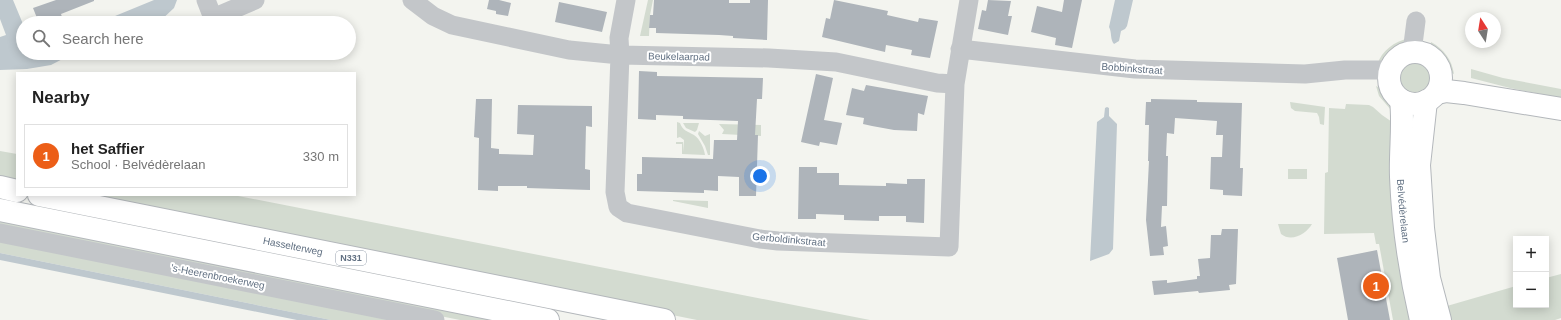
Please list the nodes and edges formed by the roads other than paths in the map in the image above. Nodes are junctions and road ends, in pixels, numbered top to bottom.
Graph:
1 (206, 0) edge
2 (255, 0) edge
3 (412, 0) edge
4 (626, 0) edge
5 (969, 0) edge
6 (212, 16) edge
7 (218, 16) edge
8 (1423, 22) dead end
9 (960, 49) junction
10 (1418, 52) junction
11 (620, 55) junction
12 (1441, 71) junction
13 (955, 84) junction
14 (1394, 84) junction
15 (1431, 97) junction
16 (1561, 100) edge
17 (1561, 109) edge
18 (0, 187) edge
19 (16, 190) edge
20 (44, 196) edge
21 (0, 210) edge
22 (0, 232) edge
23 (435, 320) edge
24 (548, 320) edge
25 (664, 320) edge
26 (1422, 320) edge
27 (1440, 320) edge

1 - 6 street
2 - 7 street
3 - 11 street, Beukelaarpad
4 - 11 street, Gerboldinkstraat
5 - 9 street, Gerboldinkstraat
8 - 10 street
9 - 13 street, Gerboldinkstraat
9 - 14 street, Bobbinkstraat
10 - 12 main road
10 - 14 main road
11 - 13 street, Beukelaarpad
11 - 13 street, Gerboldinkstraat
12 - 15 main road
12 - 16 main road
14 - 15 main road
14 - 26 main road, Belvédèrelaan
15 - 17 main road
15 - 27 main road, Belvédèrelaan
18 - 19 main road
20 - 25 main road, Hasselterweg / N331
21 - 24 main road, N331
22 - 23 street, 's-Heerenbroekerweg

